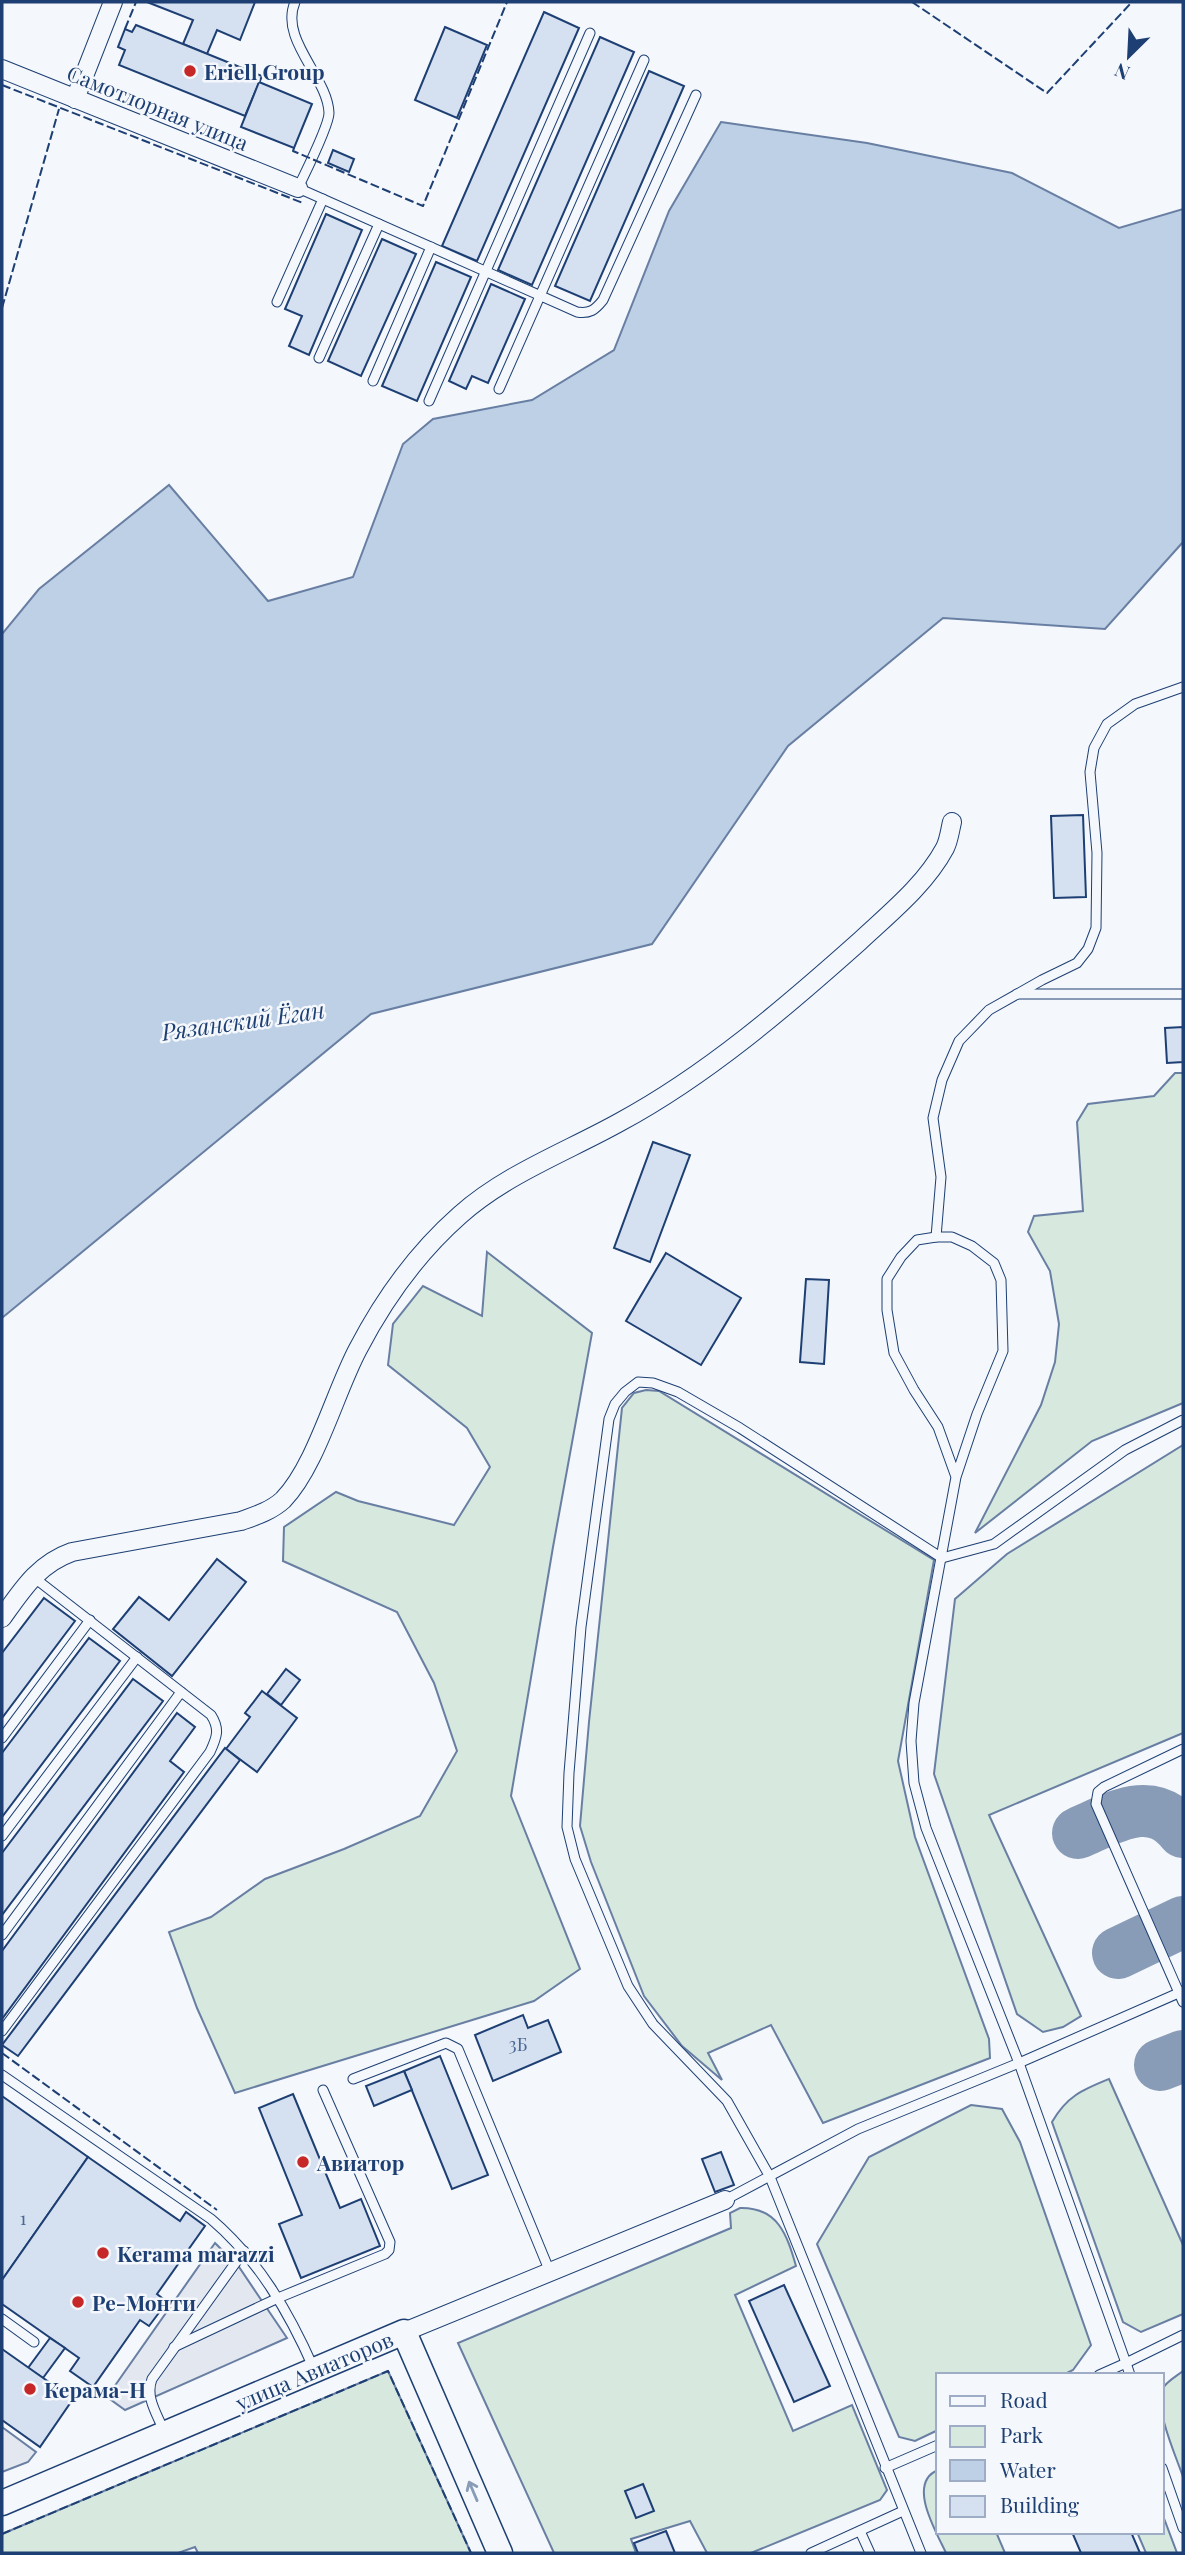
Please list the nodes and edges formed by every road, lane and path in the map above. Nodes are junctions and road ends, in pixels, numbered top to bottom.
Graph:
1 (113, 2) edge
2 (295, 2) edge
3 (590, 33) dead end
4 (644, 60) dead end
5 (2, 69) edge
6 (696, 95) dead end
7 (75, 99) junction
8 (298, 188) junction
9 (323, 199) junction
10 (379, 224) junction
11 (431, 247) junction
12 (486, 272) junction
13 (540, 295) junction
14 (277, 302) dead end
15 (319, 358) dead end
16 (373, 381) dead end
17 (499, 389) dead end
18 (429, 401) dead end
19 (1183, 687) edge
20 (952, 822) dead end
21 (1017, 994) junction
22 (1183, 995) edge
23 (936, 1237) junction
24 (1183, 1420) edge
25 (956, 1477) junction
26 (942, 1558) junction
27 (32, 1576) junction
28 (2, 1618) edge
29 (90, 1620) junction
30 (137, 1657) junction
31 (181, 1692) junction
32 (2, 1738) edge
33 (1183, 1749) edge
34 (2, 1836) edge
35 (2, 1935) edge
36 (1181, 1992) edge
37 (1183, 2003) edge
38 (2, 2031) edge
39 (1018, 2063) junction
40 (2, 2075) edge
41 (353, 2079) dead end
42 (323, 2090) dead end
43 (770, 2178) junction
44 (725, 2200) joint
45 (244, 2251) junction
46 (550, 2273) junction
47 (278, 2298) junction
48 (2, 2319) edge
49 (404, 2332) junction
50 (1183, 2335) edge
51 (34, 2342) dead end
52 (174, 2347) junction
53 (1126, 2363) junction
54 (314, 2370) junction
55 (1104, 2373) edge
56 (1129, 2373) edge
57 (164, 2433) junction
58 (936, 2446) edge
59 (885, 2468) junction
60 (1164, 2474) edge
61 (2, 2503) edge
62 (903, 2511) junction
63 (1183, 2528) edge
64 (860, 2531) junction
65 (500, 2553) edge
66 (811, 2553) edge
67 (870, 2553) edge
68 (921, 2553) edge

1 - 7 street
2 - 8 lane
3 - 12 lane
4 - 13 lane
5 - 7 street, Самотлорная улица
6 - 13 lane
7 - 8 street, Самотлорная улица
8 - 9 lane
9 - 10 lane
9 - 14 lane
10 - 11 lane
10 - 15 lane
11 - 12 lane
11 - 16 lane
12 - 13 lane
12 - 18 lane
13 - 17 lane
19 - 21 lane
20 - 27 street
21 - 22 lane
21 - 23 lane
23 - 25 lane
23 - 25 lane
24 - 26 lane
25 - 26 lane
26 - 39 lane
26 - 43 lane
27 - 28 street
27 - 29 lane
29 - 30 lane
29 - 32 lane
30 - 31 lane
30 - 34 lane
31 - 35 lane
31 - 38 lane
33 - 36 lane
36 - 37 lane
36 - 39 lane
39 - 43 lane
39 - 53 lane
40 - 45 lane
41 - 46 lane
42 - 47 lane
43 - 44 lane
43 - 59 lane
44 - 46 street
45 - 47 lane
45 - 52 lane
46 - 49 street
47 - 52 lane
47 - 54 lane
48 - 51 lane
49 - 54 main road, улица Авиаторов
65 -> 49 main road, улица Авиаторов
50 - 53 lane
52 - 57 lane
53 - 55 lane
53 - 56 lane
54 - 57 main road, улица Авиаторов
57 - 61 main road, улица Авиаторов
58 - 59 lane
59 - 62 lane
60 - 63 lane
62 - 64 lane
62 - 68 lane
64 - 66 lane
64 - 67 lane

